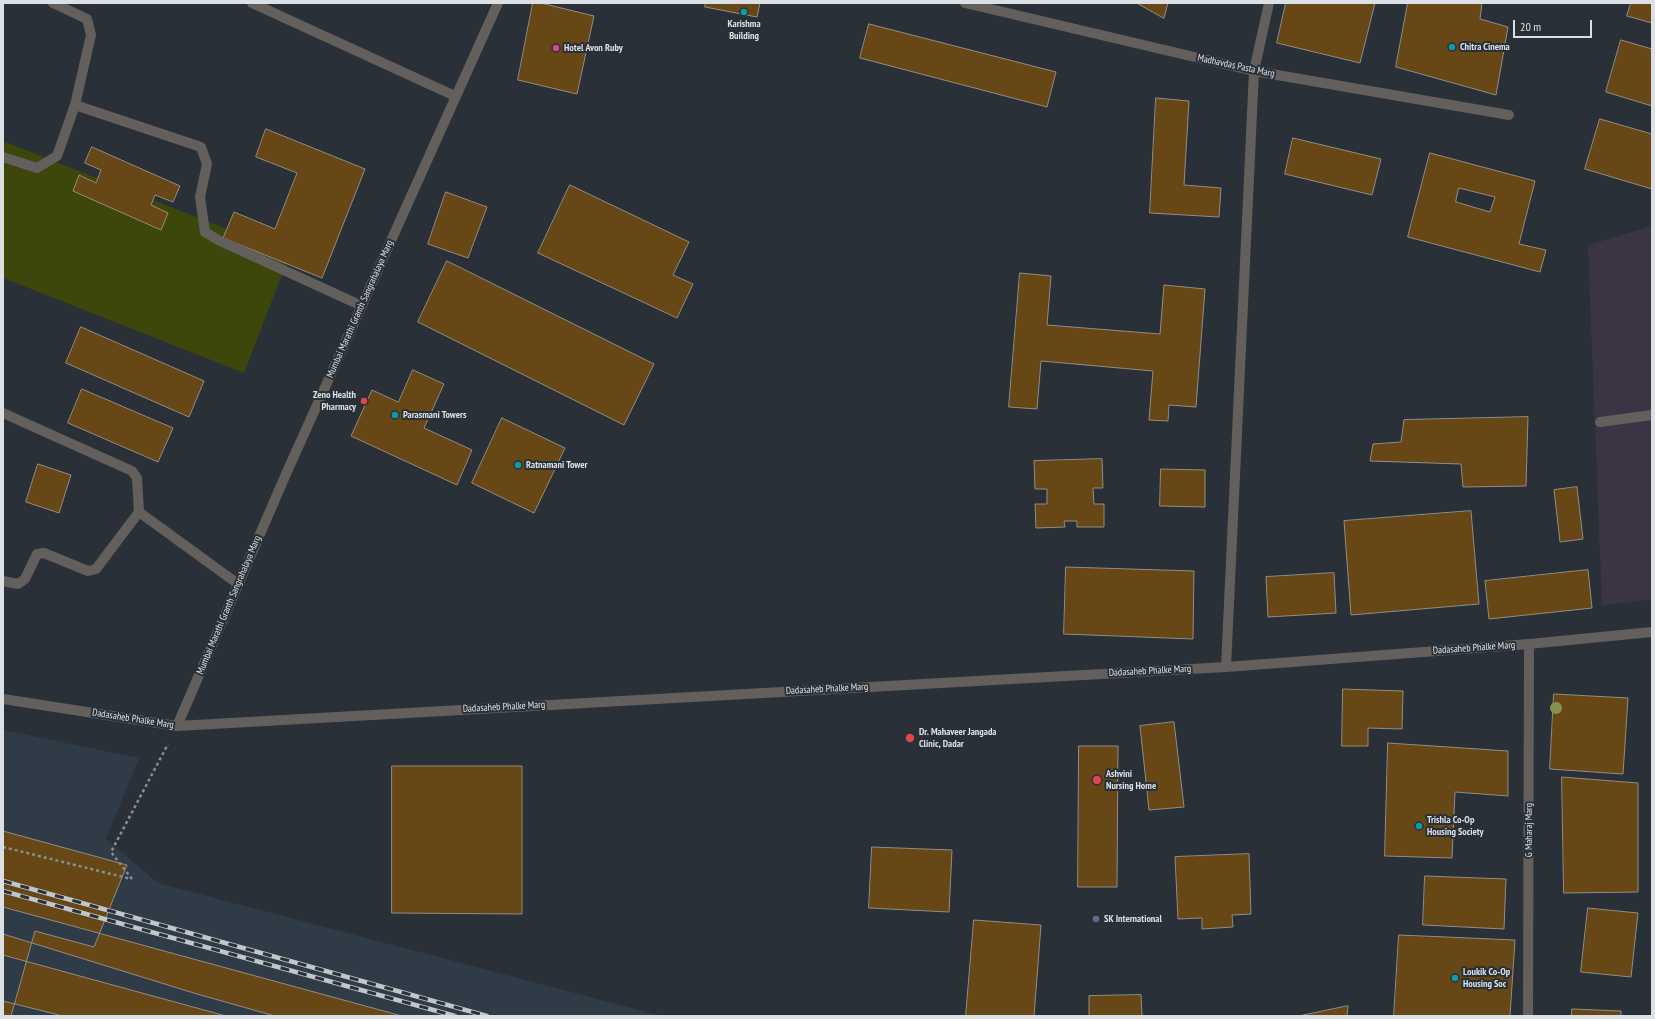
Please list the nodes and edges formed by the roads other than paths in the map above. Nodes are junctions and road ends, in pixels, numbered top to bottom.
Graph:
1 (54, 3) edge
2 (252, 3) edge
3 (498, 3) edge
4 (965, 3) edge
5 (1269, 3) edge
6 (1254, 71) junction
7 (455, 96) junction
8 (74, 105) junction
9 (1509, 115) dead end
10 (3, 157) edge
11 (362, 306) junction
12 (3, 413) edge
13 (1652, 415) edge
14 (1600, 422) dead end
15 (139, 512) junction
16 (3, 582) edge
17 (238, 584) junction
18 (1652, 632) edge
19 (1529, 644) junction
20 (1226, 666) junction
21 (3, 699) edge
22 (177, 726) junction
23 (1528, 1016) edge

1 - 8 street
2 - 7 street
3 - 7 street, Mumbai Marathi Granth Sangrahalaya Marg
4 - 6 street, Madhavdas Pasta Marg
5 - 6 street
6 - 9 street, Madhavdas Pasta Marg
6 - 20 street
7 - 11 street, Mumbai Marathi Granth Sangrahalaya Marg
8 - 10 street
8 - 11 street
11 - 17 street, Mumbai Marathi Granth Sangrahalaya Marg
12 - 15 street
13 - 14 street
15 - 16 street
15 - 17 street
17 - 22 street, Mumbai Marathi Granth Sangrahalaya Marg
18 - 19 street, Dadasaheb Phalke Marg
19 - 20 street, Dadasaheb Phalke Marg
19 - 23 street, G Maharaj Marg
20 - 22 street, Dadasaheb Phalke Marg
21 - 22 street, Dadasaheb Phalke Marg

